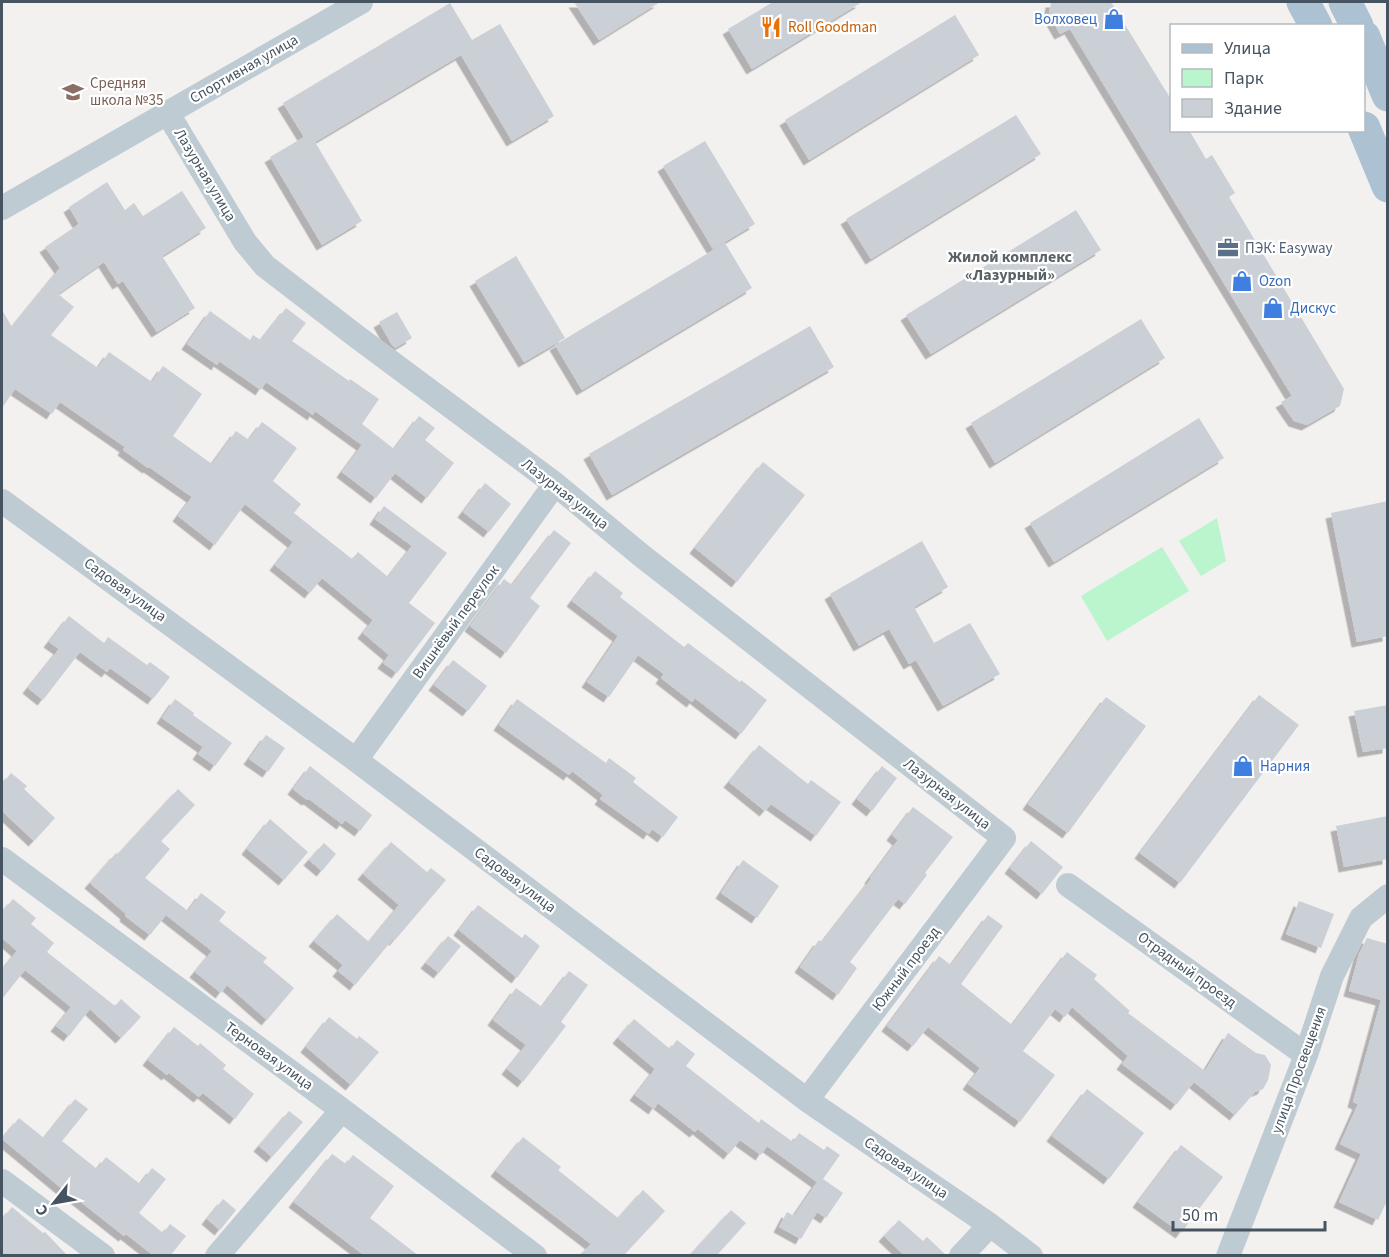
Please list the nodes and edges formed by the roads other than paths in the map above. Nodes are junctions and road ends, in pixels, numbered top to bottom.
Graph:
1 (361, 2) edge
2 (1303, 2) edge
3 (1345, 2) edge
4 (1315, 24) edge
5 (1357, 24) edge
6 (1365, 39) edge
7 (1388, 95) edge
8 (167, 112) junction
9 (1365, 130) edge
10 (1388, 186) edge
11 (2, 208) edge
12 (555, 484) junction
13 (2, 501) edge
14 (356, 760) junction
15 (1004, 838) joint
16 (2, 859) edge
17 (1068, 885) dead end
18 (1388, 896) edge
19 (1306, 1055) junction
20 (807, 1100) junction
21 (342, 1110) junction
22 (2, 1181) edge
23 (990, 1225) junction
24 (103, 1256) edge
25 (217, 1256) edge
26 (535, 1256) edge
27 (961, 1256) edge
28 (1031, 1256) edge
29 (1228, 1256) edge

1 - 8 street, Спортивная улица
2 - 4 main road
3 - 5 main road
6 - 7 main road
8 - 11 street, Спортивная улица
8 - 12 street, Лазурная улица
9 - 10 main road
12 - 14 street, Вишнёвый переулок
12 - 15 street, Лазурная улица
13 - 14 street, Садовая улица
14 - 20 street, Садовая улица
15 - 20 street, Южный проезд
16 - 21 street, Терновая улица
17 - 19 street, Отрадный проезд
18 - 19 street, улица Просвещения
19 - 29 street, улица Просвещения
20 - 23 street, Садовая улица
21 - 25 street
21 - 26 street, Терновая улица
22 - 24 street
23 - 27 street
23 - 28 street, Садовая улица

